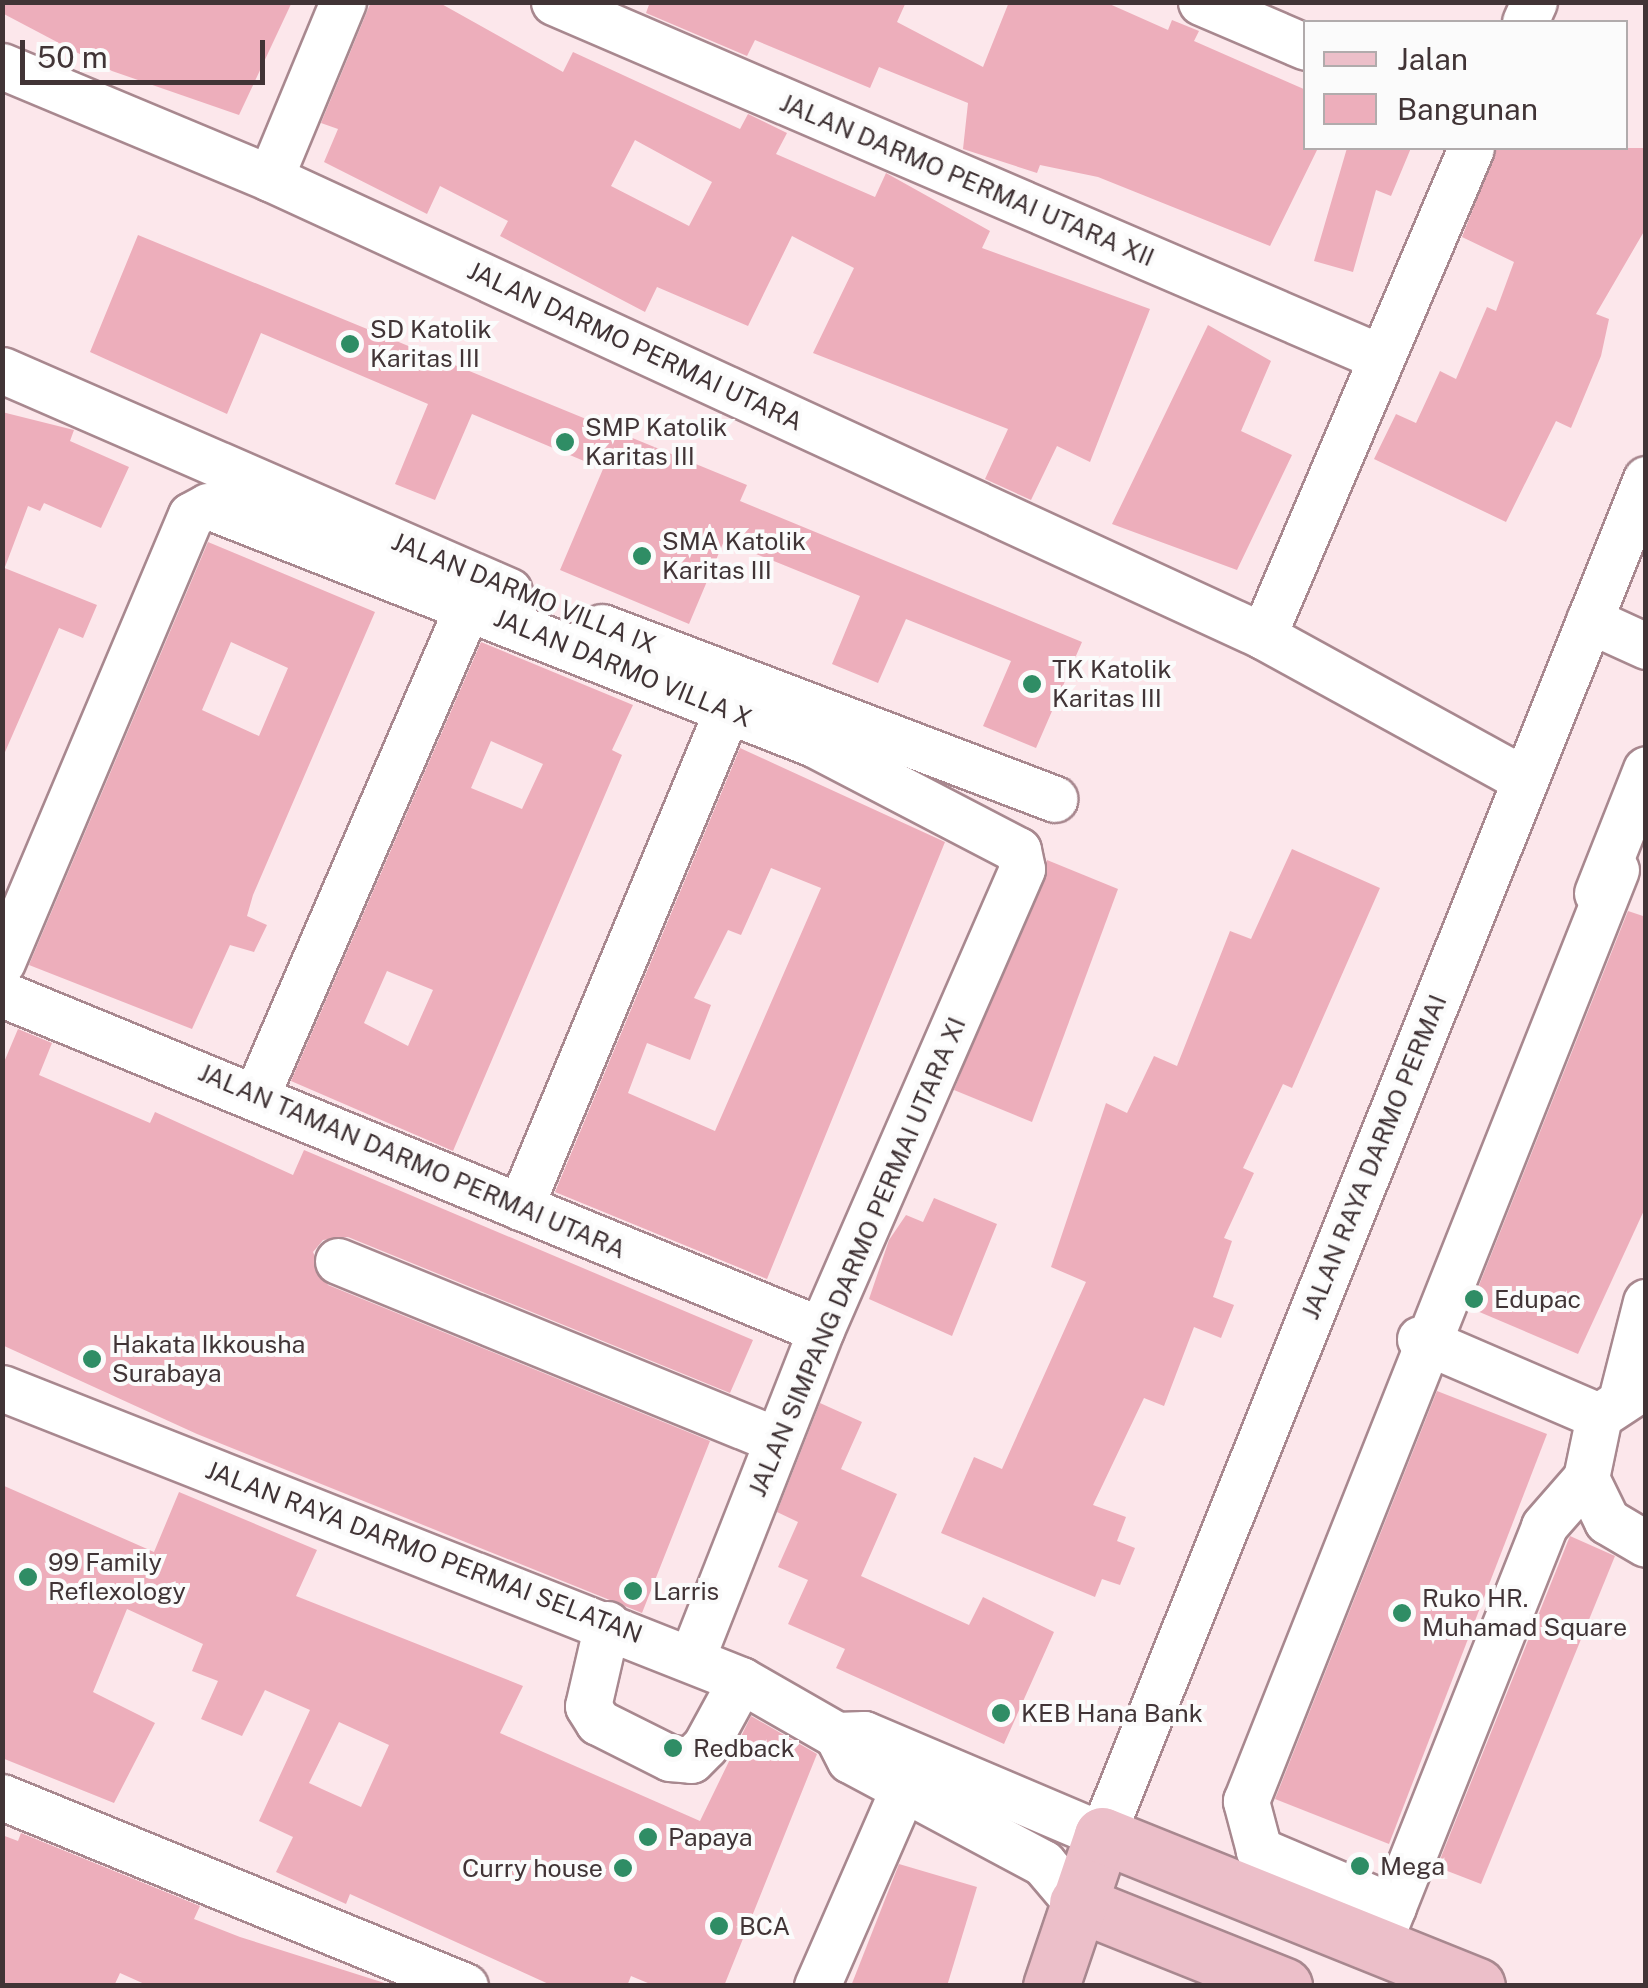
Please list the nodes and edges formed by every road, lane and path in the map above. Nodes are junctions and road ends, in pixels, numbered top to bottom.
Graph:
1 (343, 2) edge
2 (554, 2) edge
3 (1201, 2) edge
4 (1303, 46) edge
5 (2, 66) edge
6 (1470, 150) edge
7 (270, 178) junction
8 (1380, 356) junction
9 (2, 370) edge
10 (1646, 480) edge
11 (468, 606) junction
12 (1589, 620) junction
13 (1263, 636) junction
14 (1646, 646) edge
15 (727, 710) junction
16 (1646, 769) edge
17 (1525, 780) junction
18 (1054, 799) dead end
19 (1636, 824) edge
20 (1022, 858) joint
21 (1624, 872) edge
22 (2, 962) edge
23 (2, 994) edge
24 (258, 1094) junction
25 (520, 1208) junction
26 (338, 1262) dead end
27 (1646, 1302) edge
28 (821, 1330) junction
29 (1420, 1353) junction
30 (2, 1388) edge
31 (1608, 1423) edge
32 (778, 1440) junction
33 (1646, 1544) edge
34 (607, 1624) junction
35 (692, 1657) junction
36 (741, 1680) junction
37 (837, 1736) junction
38 (904, 1789) junction
39 (2, 1797) edge
40 (1102, 1835) junction
41 (1208, 1876) junction
42 (1077, 1902) junction
43 (1385, 1926) junction
44 (1179, 1965) edge
45 (465, 1986) edge
46 (817, 1986) edge
47 (1051, 1986) edge
48 (1284, 1986) edge
49 (1478, 1986) edge

1 - 7 street
2 - 8 street, JALAN DARMO PERMAI UTARA XII
3 - 4 street
5 - 7 street, JALAN DARMO PERMAI UTARA
6 - 8 street
7 - 13 street, JALAN DARMO PERMAI UTARA
8 - 13 street
9 - 18 street, JALAN DARMO VILLA IX
10 - 12 street, JALAN RAYA DARMO PERMAI
11 - 15 street, JALAN DARMO VILLA X
11 - 22 street, JALAN DARMO VILLA X
11 - 24 street
12 - 14 street
12 - 17 street, JALAN RAYA DARMO PERMAI
13 - 17 street, JALAN DARMO PERMAI UTARA
15 - 20 street, JALAN DARMO VILLA X
15 - 25 street
16 - 19 street
17 - 40 street, JALAN RAYA DARMO PERMAI
19 - 21 street
20 - 28 street, JALAN SIMPANG DARMO PERMAI UTARA XI
21 - 29 street
23 - 24 street, JALAN TAMAN DARMO PERMAI UTARA
24 - 25 street, JALAN TAMAN DARMO PERMAI UTARA
25 - 28 street, JALAN TAMAN DARMO PERMAI UTARA
26 - 32 street
27 - 31 street
28 - 32 street, JALAN SIMPANG DARMO PERMAI UTARA XI
29 - 31 street
29 - 41 street
29 - 43 street
30 - 34 street, JALAN RAYA DARMO PERMAI SELATAN
31 - 33 street
31 - 43 street
32 - 35 street, JALAN SIMPANG DARMO PERMAI UTARA XI
34 - 35 street, JALAN RAYA DARMO PERMAI SELATAN
34 - 36 street
35 - 36 street, JALAN RAYA DARMO PERMAI SELATAN
36 - 37 street, JALAN RAYA DARMO PERMAI SELATAN
37 - 38 street, JALAN RAYA DARMO PERMAI SELATAN
37 - 40 street, JALAN RAYA DARMO PERMAI SELATAN
38 - 42 street, JALAN RAYA DARMO PERMAI SELATAN
38 - 46 street
39 - 45 street
40 - 41 main road
40 - 42 main road
41 - 43 main road
41 - 44 main road
42 - 44 main road
42 - 47 main road
43 - 49 main road
44 - 48 main road

